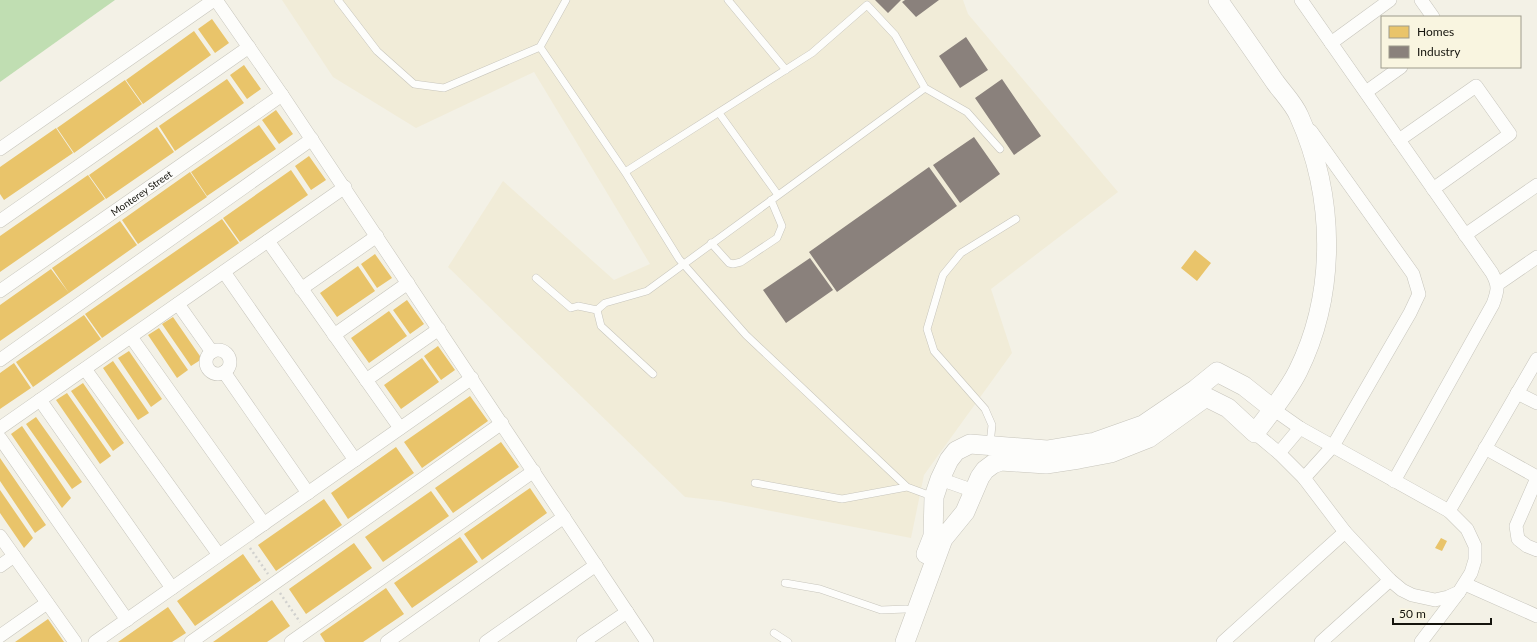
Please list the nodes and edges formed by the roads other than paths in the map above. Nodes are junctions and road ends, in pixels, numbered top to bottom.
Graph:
1 (215, 0) edge
2 (338, 0) edge
3 (566, 0) edge
4 (728, 0) edge
5 (1218, 0) edge
6 (1301, 0) edge
7 (1390, 0) edge
8 (1421, 0) edge
9 (1432, 16) edge
10 (1331, 43) junction
11 (249, 47) junction
12 (540, 47) junction
13 (1400, 68) edge
14 (786, 70) junction
15 (925, 88) junction
16 (1366, 92) junction
17 (282, 95) junction
18 (719, 113) junction
19 (1299, 115) junction
20 (312, 138) junction
21 (1399, 140) junction
22 (1000, 149) dead end
23 (0, 150) edge
24 (625, 172) junction
25 (1537, 185) edge
26 (345, 187) junction
27 (1433, 189) junction
28 (774, 197) junction
29 (1016, 219) dead end
30 (0, 221) edge
31 (1465, 235) junction
32 (377, 236) junction
33 (268, 241) junction
34 (711, 243) junction
35 (1537, 258) edge
36 (683, 264) junction
37 (224, 272) junction
38 (536, 278) dead end
39 (408, 283) junction
40 (1498, 284) junction
41 (302, 289) junction
42 (0, 291) edge
43 (178, 304) junction
44 (597, 310) junction
45 (439, 329) junction
46 (334, 335) junction
47 (131, 337) junction
48 (1537, 359) edge
49 (0, 360) edge
50 (85, 369) junction
51 (653, 374) dead end
52 (472, 378) junction
53 (366, 380) junction
54 (1517, 393) junction
55 (40, 400) junction
56 (1537, 403) edge
57 (1273, 409) junction
58 (502, 424) junction
59 (0, 428) edge
60 (400, 428) junction
61 (1300, 428) junction
62 (1256, 433) junction
63 (0, 438) edge
64 (1333, 446) junction
65 (1485, 448) junction
66 (1279, 453) junction
67 (988, 456) junction
68 (355, 460) junction
69 (534, 471) junction
70 (1537, 477) edge
71 (1304, 478) junction
72 (940, 479) junction
73 (1394, 481) junction
74 (755, 483) dead end
75 (907, 487) junction
76 (974, 491) junction
77 (308, 492) junction
78 (934, 497) junction
79 (1449, 511) junction
80 (564, 517) junction
81 (934, 517) junction
82 (957, 522) junction
83 (264, 524) junction
84 (1345, 532) junction
85 (0, 536) edge
86 (1537, 550) edge
87 (219, 555) junction
88 (14, 556) junction
89 (0, 566) edge
90 (596, 566) junction
91 (1390, 580) junction
92 (785, 583) dead end
93 (172, 588) junction
94 (1462, 588) junction
95 (47, 603) junction
96 (906, 609) junction
97 (626, 612) junction
98 (1537, 616) edge
99 (127, 620) junction
100 (774, 633) dead end
101 (0, 636) edge
102 (1422, 640) edge
103 (75, 642) edge
104 (95, 642) edge
105 (191, 642) edge
106 (290, 642) edge
107 (387, 642) edge
108 (486, 642) edge
109 (583, 642) edge
110 (647, 642) edge
111 (788, 642) edge
112 (894, 642) edge
113 (905, 642) edge
114 (1222, 642) edge
115 (1321, 642) edge

1 - 11 street
1 - 23 street
2 - 12 lane
3 - 12 lane
4 - 14 lane
5 - 19 street
6 - 10 street
7 - 10 street
8 - 9 street
10 - 16 street
11 - 17 street
11 - 30 street
12 - 24 lane
13 - 16 street
14 - 15 lane
14 - 18 lane
15 - 22 lane
15 - 28 lane
16 - 21 street
17 - 20 street
17 - 42 street, Monterey Street
18 - 24 lane
18 - 28 lane
19 - 57 street
19 - 64 street
20 - 26 street
20 - 49 street
21 - 27 street
21 - 27 street
24 - 36 lane
25 - 31 street
26 - 32 street
26 - 33 street
27 - 31 street
28 - 34 lane
28 - 34 lane
29 - 67 lane
31 - 40 street
32 - 39 street
32 - 41 street
33 - 37 street
33 - 41 street
34 - 36 lane
35 - 40 street
36 - 44 lane
36 - 75 lane
37 - 43 street
37 - 68 street
38 - 44 lane
39 - 45 street
39 - 46 street
40 - 73 street
41 - 46 street
43 - 47 street
43 - 77 street
44 - 51 lane
45 - 52 street
45 - 53 street
46 - 53 street
47 - 50 street
47 - 83 street
48 - 54 street
50 - 55 street
50 - 87 street
52 - 58 street
52 - 60 street
53 - 60 street
54 - 56 street
54 - 65 street
55 - 59 street
55 - 93 street
57 - 61 street
57 - 62 street
57 - 67 street
58 - 69 street
58 - 105 street
60 - 68 street
61 - 64 street
61 - 66 street
62 - 66 street
62 - 67 street
63 - 99 street
64 - 71 street
64 - 73 street
65 - 70 street
65 - 79 street
66 - 71 street
67 - 72 street
67 - 76 street
68 - 77 street
69 - 80 street
69 - 106 street
70 - 86 street
71 - 84 street
72 - 76 street
72 - 78 street
73 - 79 street
74 - 75 lane
75 - 78 lane
76 - 82 street
77 - 83 street
78 - 81 street
79 - 94 street
80 - 90 street
80 - 107 street
81 - 82 street
81 - 96 street
82 - 113 street
83 - 87 street
84 - 91 street
84 - 114 street
85 - 88 street
87 - 93 street
88 - 89 street
88 - 95 street
90 - 97 street
90 - 108 street
91 - 94 street
91 - 115 street
92 - 96 lane
93 - 99 street
94 - 98 street
94 - 102 street
95 - 101 street
95 - 103 street
96 - 112 street
97 - 109 street
97 - 110 street
99 - 104 street
100 - 111 lane

